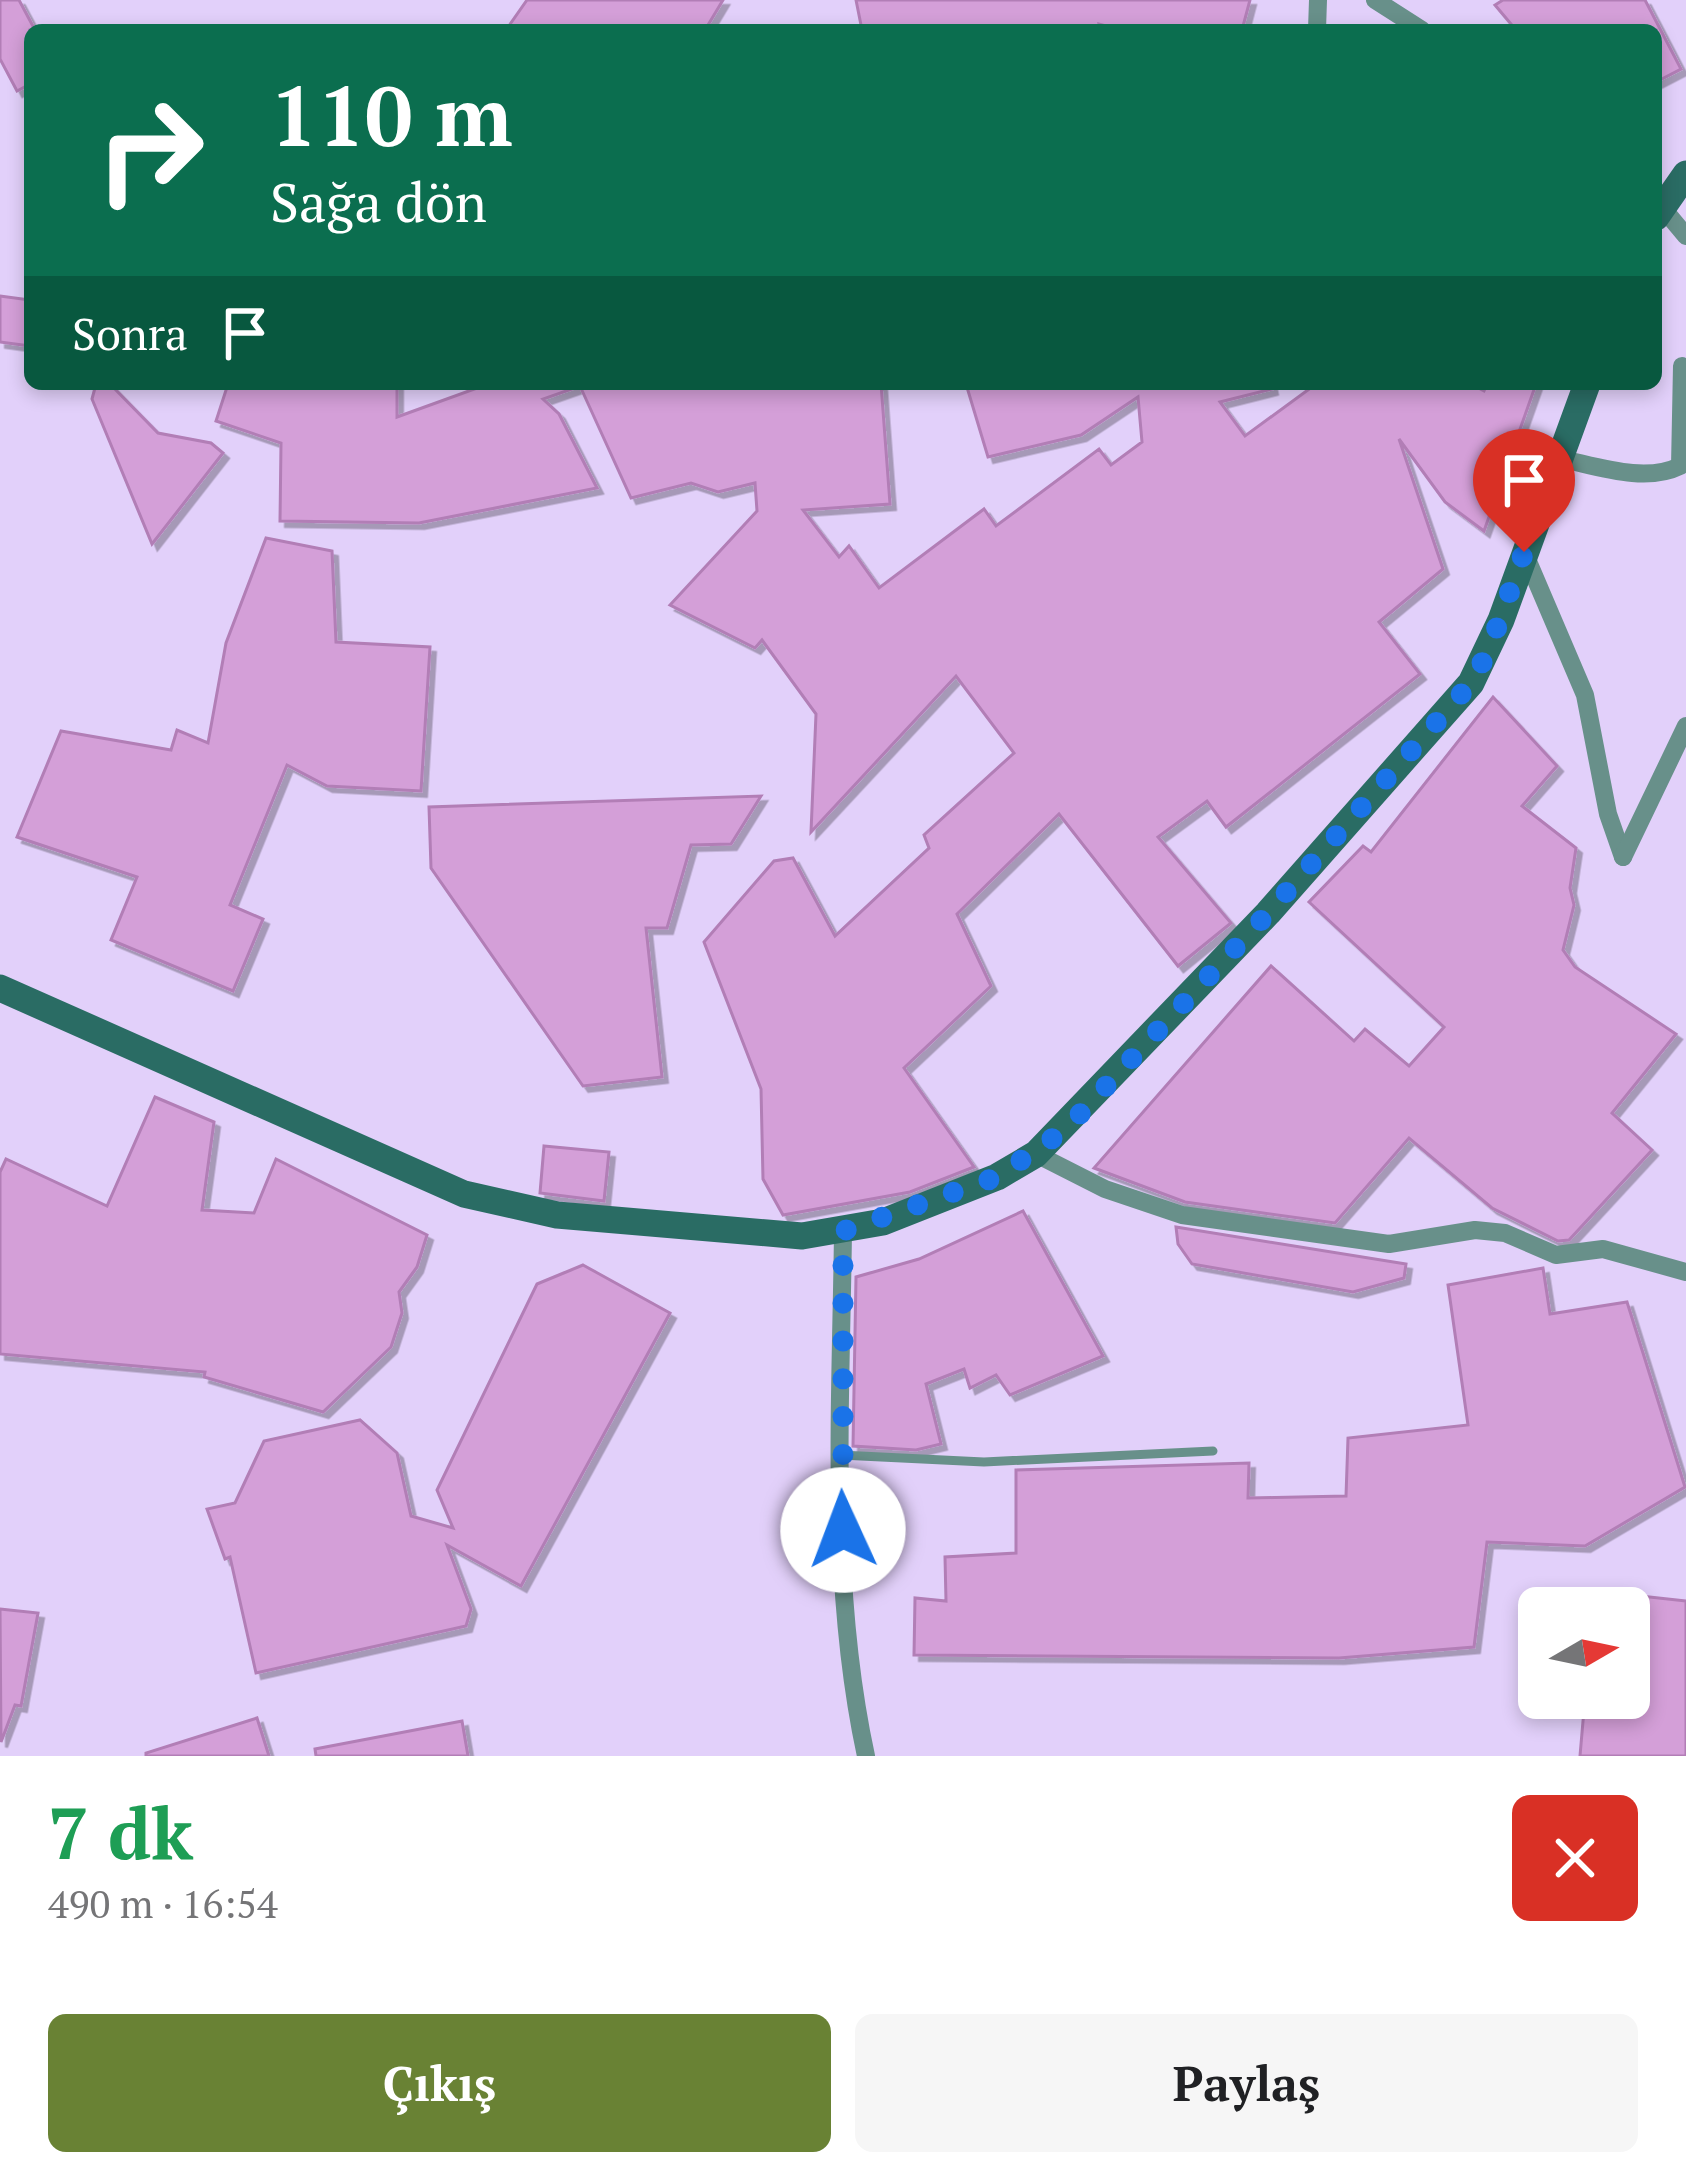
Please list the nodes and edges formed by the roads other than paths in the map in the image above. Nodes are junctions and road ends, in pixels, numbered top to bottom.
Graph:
1 (1375, 0) edge
2 (1413, 24) edge
3 (1686, 174) edge
4 (1662, 203) edge
5 (1662, 212) edge
6 (1686, 236) edge
7 (1682, 367) dead end
8 (1585, 390) edge
9 (1557, 458) junction
10 (1524, 552) junction
11 (1686, 725) edge
12 (0, 988) edge
13 (1036, 1154) junction
14 (843, 1231) junction
15 (1686, 1272) edge
16 (1213, 1450) dead end
17 (840, 1456) junction
18 (866, 1756) edge

1 - 2 street
3 - 4 street
5 - 6 street
7 - 9 street
8 - 9 street
9 - 10 street
10 - 11 street
10 - 13 street
12 - 14 street
13 - 14 street
13 - 15 street
14 - 17 street
16 - 17 lane
17 - 18 street

